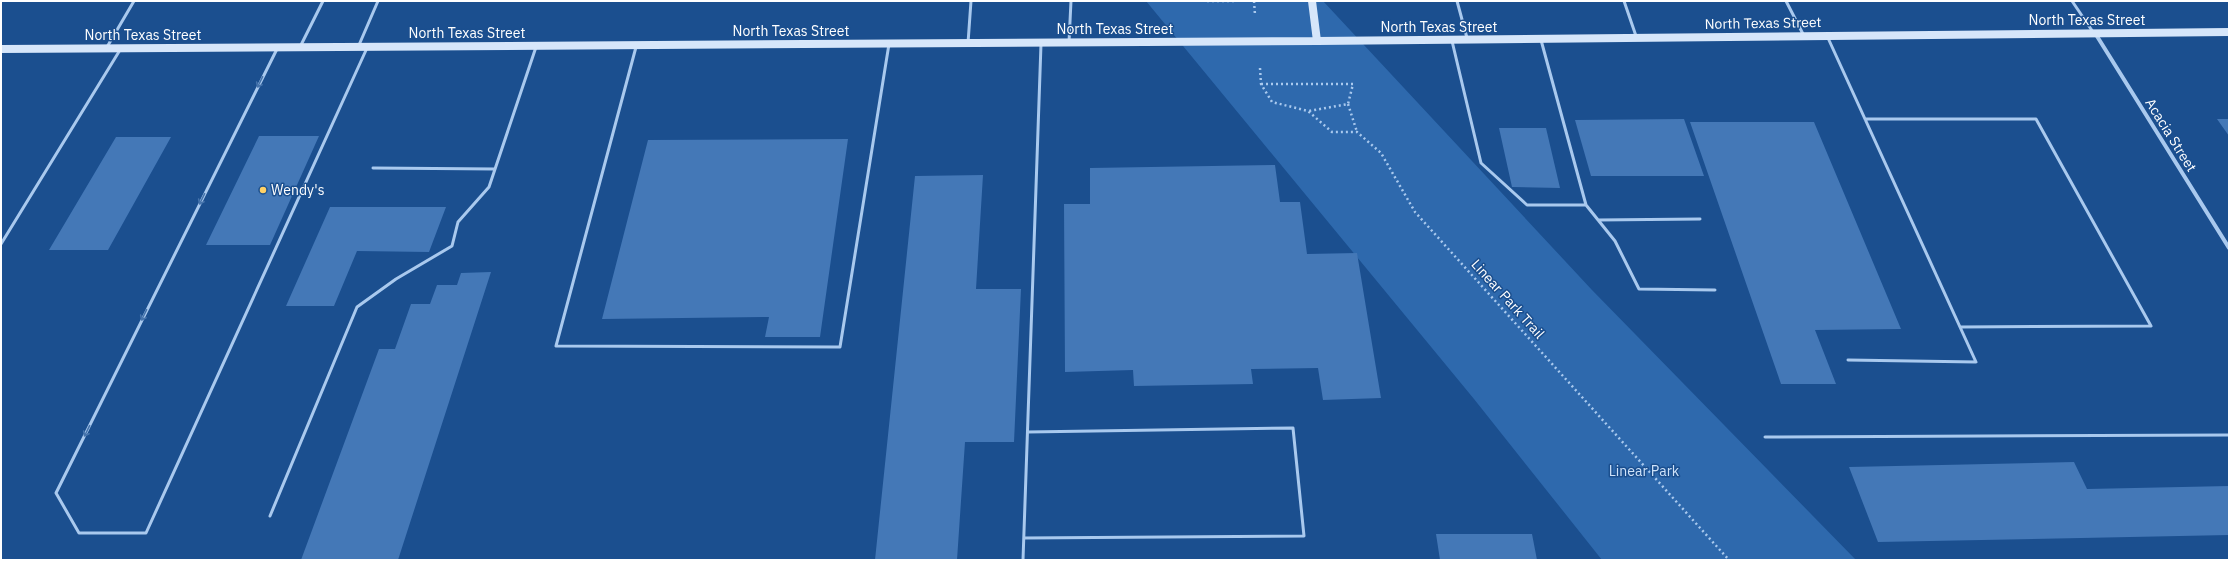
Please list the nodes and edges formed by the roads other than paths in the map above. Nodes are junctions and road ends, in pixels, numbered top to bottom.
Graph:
1 (134, 1) edge
2 (323, 1) edge
3 (378, 1) edge
4 (971, 1) edge
5 (1071, 1) edge
6 (1312, 1) edge
7 (1457, 1) edge
8 (1624, 1) edge
9 (1786, 1) edge
10 (2072, 1) edge
11 (2229, 32) edge
12 (2094, 33) junction
13 (1804, 36) junction
14 (1827, 36) junction
15 (1637, 38) junction
16 (1467, 39) junction
17 (1541, 39) junction
18 (1452, 40) junction
19 (1317, 41) junction
20 (1041, 42) junction
21 (1069, 42) junction
22 (889, 43) junction
23 (968, 43) junction
24 (537, 45) junction
25 (637, 45) junction
26 (368, 46) junction
27 (277, 47) junction
28 (300, 47) junction
29 (358, 47) junction
30 (106, 48) junction
31 (121, 48) junction
32 (1, 49) edge
33 (1865, 119) junction
34 (373, 168) dead end
35 (495, 170) junction
36 (1586, 205) junction
37 (1700, 219) dead end
38 (1598, 220) junction
39 (1, 244) edge
40 (2229, 248) edge
41 (1715, 290) dead end
42 (1960, 327) junction
43 (1848, 360) dead end
44 (1028, 432) junction
45 (2229, 435) edge
46 (1765, 437) dead end
47 (270, 516) dead end
48 (1024, 538) junction
49 (1023, 560) edge

1 - 30 lane
2 - 28 lane
3 - 29 lane
4 - 23 lane
5 - 21 lane
6 - 19 main road
7 - 16 lane
8 - 15 lane
9 - 13 lane
10 - 12 lane
11 - 12 main road, North Texas Street
12 - 14 main road, North Texas Street
12 - 40 street, Acacia Street
13 - 14 main road, North Texas Street
13 - 15 main road, North Texas Street
14 - 33 lane
15 - 17 main road, North Texas Street
16 - 17 main road, North Texas Street
16 - 18 main road, North Texas Street
17 - 36 lane
18 - 19 main road, North Texas Street
18 - 36 lane
19 - 21 main road, North Texas Street
20 - 21 main road, North Texas Street
20 - 23 main road, North Texas Street
20 - 44 lane
22 - 23 main road, North Texas Street
22 - 25 main road, North Texas Street
22 - 25 lane
24 - 25 main road, North Texas Street
24 - 26 main road, North Texas Street
24 - 35 lane
27 -> 26 lane
26 - 29 main road, North Texas Street
27 - 28 main road, North Texas Street
27 - 31 main road, North Texas Street
28 - 29 main road, North Texas Street
30 - 31 main road, North Texas Street
30 - 32 main road, North Texas Street
31 - 39 lane
33 - 42 lane
33 - 42 lane
34 - 35 lane
35 - 47 lane
36 - 38 lane
37 - 38 lane
38 - 41 lane
42 - 43 lane
44 - 48 lane
44 - 48 lane
45 - 46 lane
48 - 49 lane

